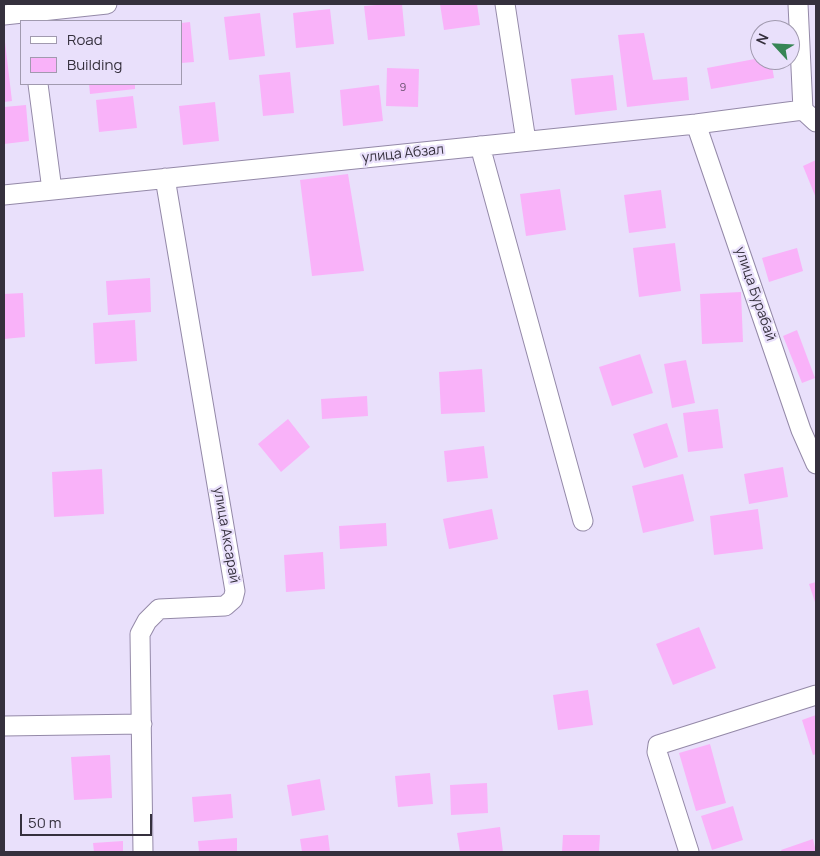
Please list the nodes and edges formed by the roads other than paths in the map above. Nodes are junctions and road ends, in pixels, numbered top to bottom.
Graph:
1 (107, 4) edge
2 (505, 4) edge
3 (798, 4) edge
4 (29, 12) edge
5 (4, 15) edge
6 (38, 85) edge
7 (809, 116) edge
8 (696, 124) junction
9 (526, 141) junction
10 (480, 146) junction
11 (166, 178) junction
12 (52, 190) junction
13 (4, 195) edge
14 (816, 464) edge
15 (583, 521) dead end
16 (816, 695) edge
17 (142, 724) junction
18 (4, 726) edge
19 (143, 852) edge
20 (689, 852) edge

1 - 4 street
2 - 9 street
3 - 7 street
4 - 5 street
6 - 12 street
7 - 8 street, улица Абзал
8 - 9 street, улица Абзал
8 - 14 street, улица Бурабай
9 - 10 street, улица Абзал
10 - 11 street, улица Абзал
10 - 15 street
11 - 12 street, улица Абзал
11 - 17 street, улица Аксарай
12 - 13 street, улица Абзал
16 - 20 street
17 - 18 street
17 - 19 street, улица Аксарай

